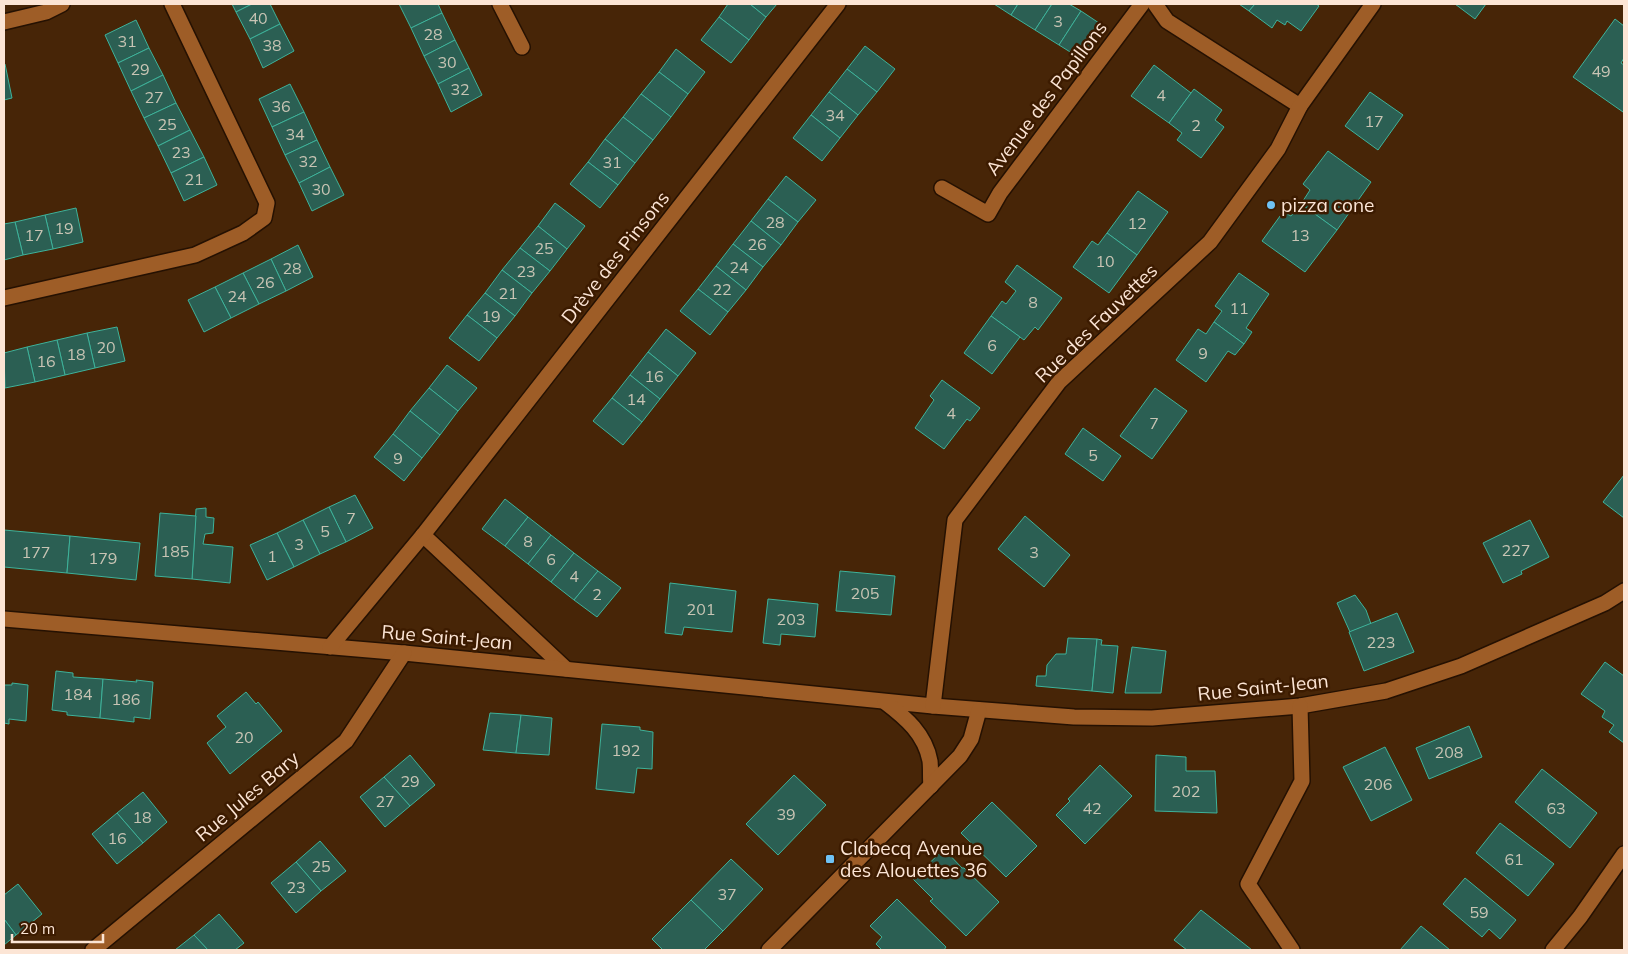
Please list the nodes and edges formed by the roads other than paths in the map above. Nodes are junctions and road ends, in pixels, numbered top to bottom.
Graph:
1 (62, 4) edge
2 (172, 4) edge
3 (500, 4) edge
4 (838, 4) edge
5 (1142, 4) edge
6 (1155, 4) edge
7 (1373, 4) edge
8 (4, 22) edge
9 (522, 47) dead end
10 (1300, 106) junction
11 (942, 188) dead end
12 (4, 298) edge
13 (424, 535) junction
14 (1624, 591) edge
15 (4, 620) edge
16 (330, 648) junction
17 (404, 653) junction
18 (566, 669) junction
19 (885, 702) junction
20 (933, 706) junction
21 (1300, 706) junction
22 (979, 710) junction
23 (931, 786) junction
24 (1624, 854) edge
25 (93, 950) edge
26 (769, 950) edge
27 (1292, 950) edge
28 (1553, 950) edge

1 - 8 street
2 - 12 street
3 - 9 street
4 - 13 street, Drève des Pinsons
5 - 11 street, Avenue des Papillons
6 - 10 street
7 - 10 street, Rue des Fauvettes
10 - 20 street, Rue des Fauvettes
13 - 16 street, Drève des Pinsons
13 - 18 street
14 - 21 street, Rue Saint-Jean
15 - 16 street, Rue Saint-Jean
16 - 17 street, Rue Saint-Jean
17 - 18 street, Rue Saint-Jean
17 - 25 street, Rue Jules Bary
18 - 19 street, Rue Saint-Jean
19 - 20 street, Rue Saint-Jean
19 - 23 street
20 - 22 street, Rue Saint-Jean
21 - 22 street, Rue Saint-Jean
21 - 27 street
22 - 23 street
23 - 26 street
24 - 28 street

